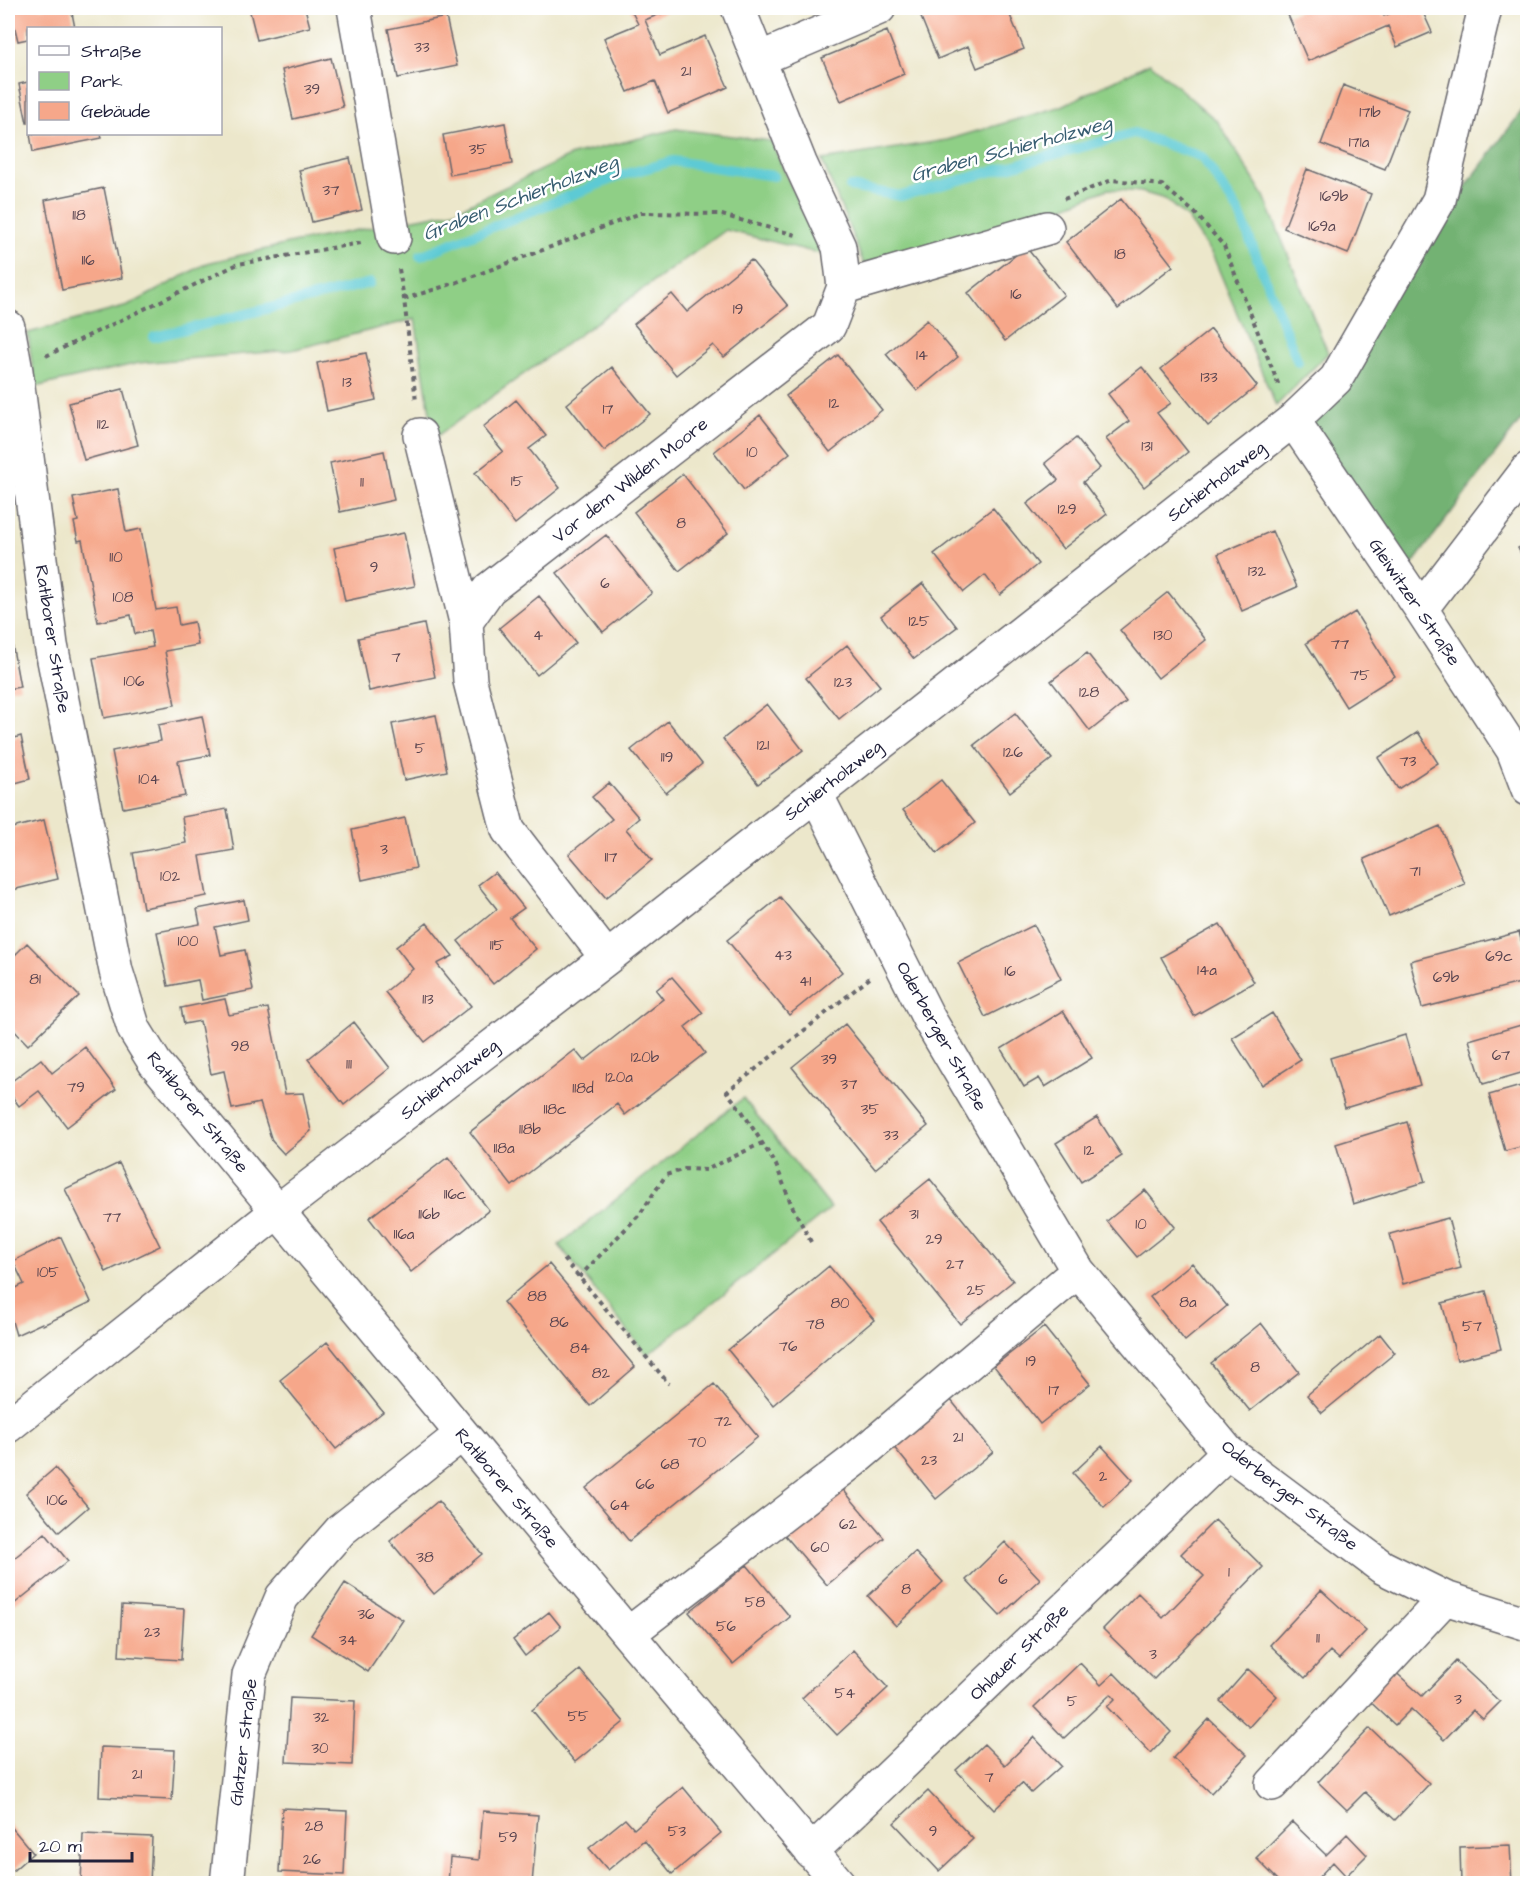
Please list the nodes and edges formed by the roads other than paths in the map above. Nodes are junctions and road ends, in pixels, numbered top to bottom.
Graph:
1 (354, 8) edge
2 (738, 8) edge
3 (879, 8) edge
4 (1485, 8) edge
5 (759, 59) junction
6 (1047, 228) dead end
7 (394, 238) road end
8 (844, 287) junction
9 (8, 327) edge
10 (1293, 420) junction
11 (420, 435) road end
12 (1527, 469) edge
13 (1421, 609) junction
14 (466, 622) junction
15 (1527, 789) edge
16 (816, 794) junction
17 (607, 958) junction
18 (279, 1210) junction
19 (1078, 1271) junction
20 (8, 1426) edge
21 (462, 1434) junction
22 (1228, 1452) junction
23 (1445, 1598) junction
24 (1527, 1624) edge
25 (628, 1634) junction
26 (1272, 1784) dead end
27 (811, 1852) junction
28 (227, 1884) edge
29 (839, 1884) edge

1 - 7 street
2 - 5 street, Vor dem Wilden Moore
3 - 5 street
4 - 10 street, Schierholzweg
5 - 8 street, Vor dem Wilden Moore
6 - 8 street
8 - 14 street, Vor dem Wilden Moore
9 - 18 street, Ratiborer Straße
10 - 13 street, Gleiwitzer Straße
10 - 16 street, Schierholzweg
11 - 14 street
12 - 13 street
13 - 15 street, Gleiwitzer Straße
14 - 17 street
16 - 17 street, Schierholzweg
16 - 19 street, Oderberger Straße
17 - 18 street, Schierholzweg
18 - 20 street, Schierholzweg
18 - 21 street, Ratiborer Straße
19 - 22 street, Oderberger Straße
19 - 25 street
21 - 25 street, Ratiborer Straße
21 - 28 street, Glatzer Straße
22 - 23 street, Oderberger Straße
22 - 27 street, Ohlauer Straße
23 - 24 street, Oderberger Straße
23 - 26 street
25 - 27 street, Ratiborer Straße
27 - 29 street, Ratiborer Straße

